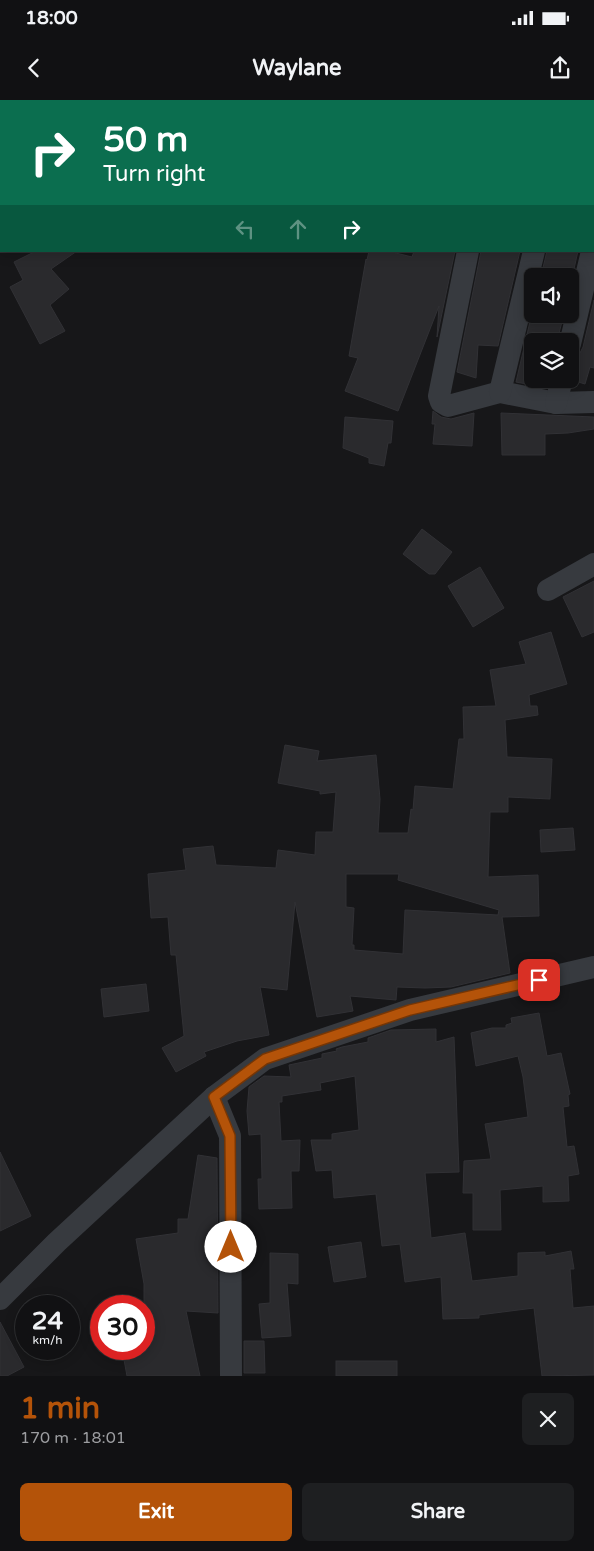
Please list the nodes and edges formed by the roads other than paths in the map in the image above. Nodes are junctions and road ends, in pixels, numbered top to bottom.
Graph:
1 (468, 252) edge
2 (534, 252) edge
3 (592, 252) edge
4 (573, 333) edge
5 (560, 388) edge
6 (500, 392) junction
7 (594, 402) edge
8 (556, 403) junction
9 (594, 564) edge
10 (548, 590) dead end
11 (594, 967) edge
12 (214, 1097) junction
13 (0, 1299) edge
14 (231, 1376) edge

1 - 6 street
2 - 6 street
3 - 4 street
5 - 8 street
6 - 8 street
7 - 8 street
9 - 10 street
11 - 12 street
12 - 13 street
12 - 14 street

